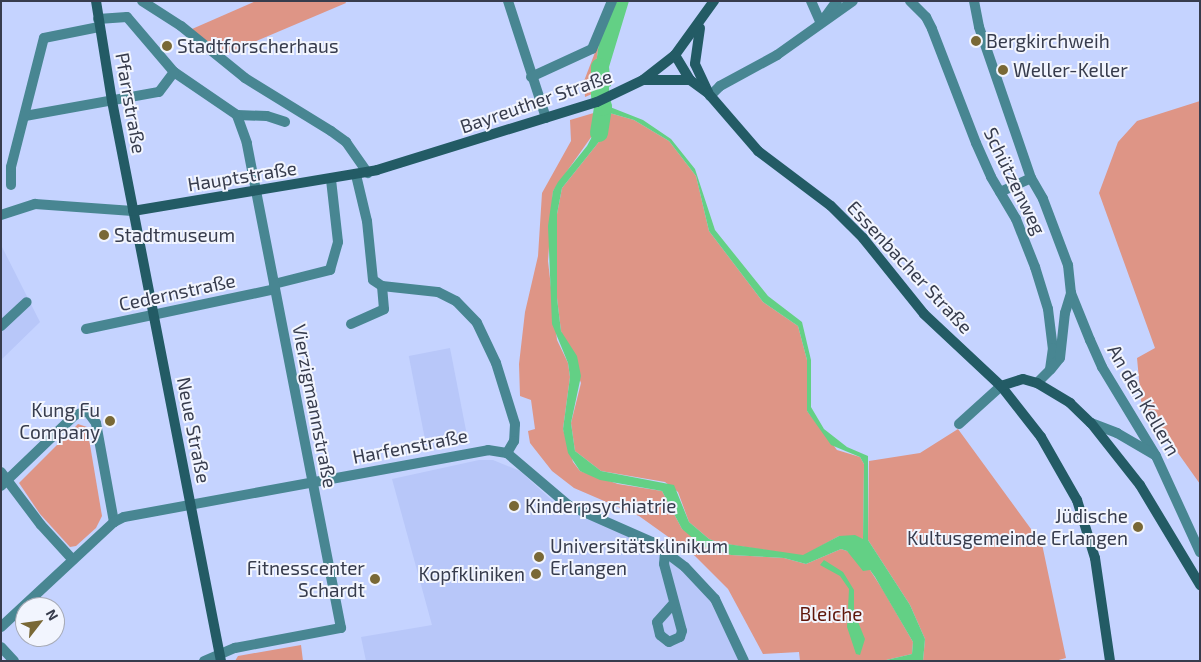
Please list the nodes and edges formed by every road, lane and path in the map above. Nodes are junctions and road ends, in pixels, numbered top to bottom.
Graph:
1 (96, 1) edge
2 (142, 1) edge
3 (508, 1) edge
4 (612, 1) edge
5 (714, 1) edge
6 (811, 1) edge
7 (837, 1) edge
8 (853, 1) edge
9 (910, 1) edge
10 (974, 1) edge
11 (703, 19) junction
12 (99, 23) junction
13 (822, 23) junction
14 (676, 55) junction
15 (695, 64) junction
16 (174, 72) junction
17 (531, 77) junction
18 (643, 80) junction
19 (690, 80) junction
20 (709, 94) junction
21 (112, 101) junction
22 (237, 115) junction
23 (25, 116) junction
24 (546, 118) junction
25 (286, 122) dead end
26 (368, 173) junction
27 (356, 175) junction
28 (1031, 178) junction
29 (331, 180) junction
30 (11, 185) dead end
31 (256, 191) junction
32 (1000, 192) junction
33 (134, 211) junction
34 (1, 215) edge
35 (382, 286) junction
36 (274, 287) junction
37 (1071, 293) junction
38 (27, 302) dead end
39 (153, 312) junction
40 (351, 324) dead end
41 (1, 326) edge
42 (86, 329) dead end
43 (1050, 370) junction
44 (1037, 383) junction
45 (1001, 386) junction
46 (959, 424) dead end
47 (1091, 424) junction
48 (507, 453) junction
49 (1156, 456) junction
50 (3, 479) edge
51 (312, 482) junction
52 (190, 505) junction
53 (114, 522) junction
54 (665, 551) junction
55 (1200, 552) edge
56 (73, 560) junction
57 (679, 561) junction
58 (666, 572) junction
59 (1200, 585) edge
60 (673, 604) dead end
61 (1, 627) edge
62 (1, 647) edge
63 (220, 658) edge
64 (14, 661) edge
65 (204, 661) edge
66 (744, 661) edge
67 (1110, 661) edge

1 - 12 street, Pfarrstraße
2 - 26 street
3 - 17 street
4 - 17 street, Bayreuther Straße
5 - 11 street, Bayreuther Straße
6 - 13 street
7 - 13 street
8 - 13 street
9 - 32 street, Schützenweg
10 - 28 street, An den Kellern
11 - 14 street, Bayreuther Straße
11 - 15 street, Bayreuther Straße
12 - 16 street
12 - 21 street, Pfarrstraße
12 - 23 street
13 - 20 street
14 - 15 street
14 - 18 street, Bayreuther Straße
14 - 19 street, Essenbacher Straße
15 - 20 street, Essenbacher Straße
16 - 21 street
16 - 22 street
17 - 24 street
18 - 19 street
18 - 24 street, Bayreuther Straße
19 - 20 street, Essenbacher Straße
20 - 45 street, Essenbacher Straße
21 - 23 street
21 - 33 street, Pfarrstraße
22 - 25 street
22 - 31 street, Vierzigmannstraße
23 - 30 street
24 - 26 street, Bayreuther Straße
26 - 27 street, Bayreuther Straße
27 - 29 street, Hauptstraße
27 - 35 street
28 - 32 street
28 - 37 street, An den Kellern
29 - 31 street, Hauptstraße
29 - 36 street, Cedernstraße
31 - 33 street, Hauptstraße
31 - 36 street, Vierzigmannstraße
32 - 43 street, Schützenweg
33 - 34 street
33 - 39 street, Neue Straße
35 - 40 street
35 - 48 street
36 - 39 street, Cedernstraße
36 - 51 street, Vierzigmannstraße
37 - 43 street, An den Kellern
37 - 49 street, An den Kellern
38 - 41 street
39 - 42 street, Cedernstraße
39 - 52 street, Neue Straße
43 - 44 street
44 - 45 street
44 - 47 street
45 - 46 street
45 - 67 street, Essenbacher Straße
47 - 49 street
47 - 59 street
48 - 51 street, Harfenstraße
48 - 54 street
49 - 55 street, An den Kellern
50 - 53 street
50 - 56 street
51 - 52 street, Harfenstraße
51 - 63 street, Vierzigmannstraße
52 - 53 street, Harfenstraße
52 - 63 street, Neue Straße
53 - 56 street
54 - 57 street
54 - 58 street
56 - 61 street
57 - 58 street
57 - 66 street
58 - 60 street
62 - 64 street
63 - 65 street

